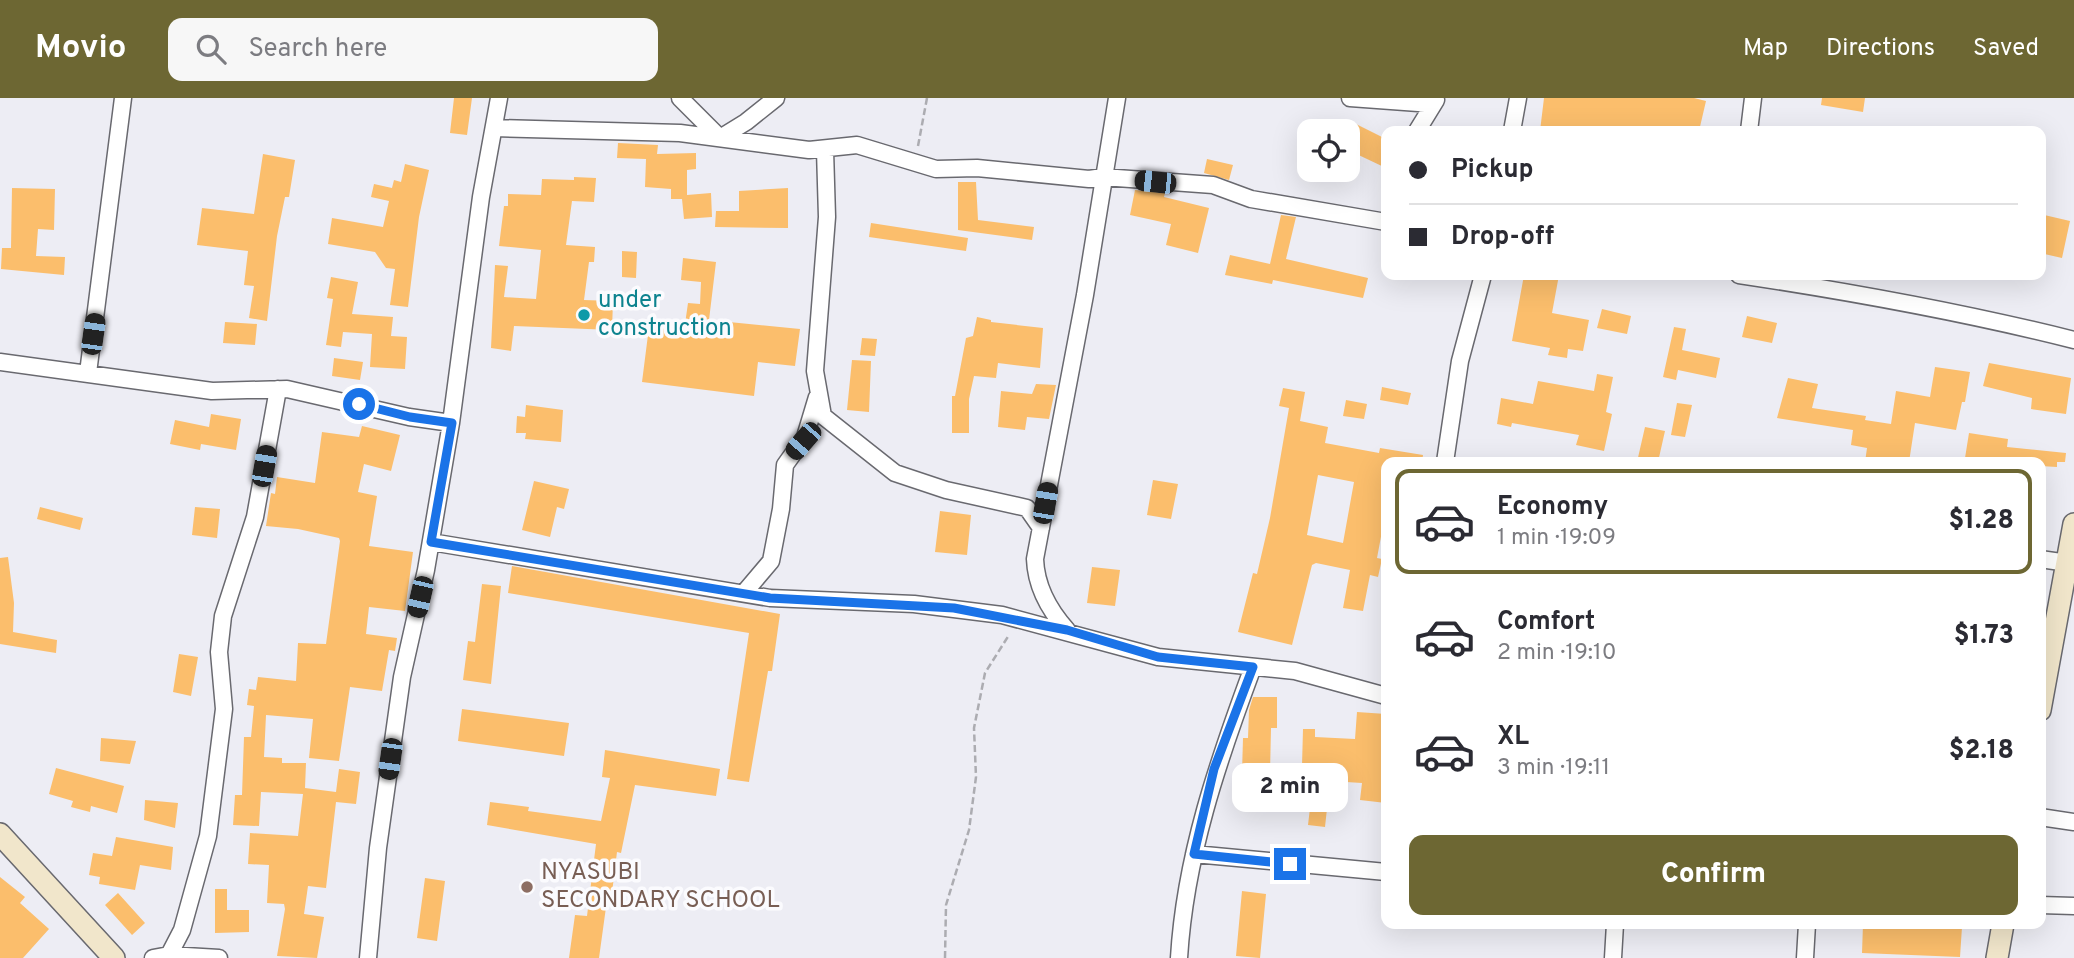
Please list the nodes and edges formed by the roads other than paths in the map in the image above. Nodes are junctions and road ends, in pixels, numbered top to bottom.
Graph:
1 (123, 98) edge
2 (499, 98) edge
3 (680, 98) edge
4 (776, 98) edge
5 (1117, 98) edge
6 (1349, 98) edge
7 (1518, 98) edge
8 (1753, 98) edge
9 (1435, 101) edge
10 (1420, 126) edge
11 (1512, 126) edge
12 (1750, 126) edge
13 (494, 128) junction
14 (720, 138) junction
15 (825, 150) junction
16 (1103, 177) junction
17 (1381, 221) edge
18 (1482, 280) edge
19 (1769, 280) edge
20 (2074, 340) edge
21 (0, 362) edge
22 (88, 373) junction
23 (278, 389) junction
24 (817, 397) junction
25 (452, 423) junction
26 (1446, 457) edge
27 (2074, 524) edge
28 (1041, 528) junction
29 (431, 542) junction
30 (2046, 560) edge
31 (2067, 562) junction
32 (744, 593) junction
33 (2067, 611) edge
34 (1067, 630) junction
35 (1253, 667) junction
36 (2046, 688) edge
37 (1381, 695) edge
38 (2046, 818) edge
39 (2074, 822) edge
40 (0, 834) edge
41 (1194, 854) junction
42 (1381, 872) edge
43 (2046, 905) edge
44 (2074, 906) edge
45 (1615, 929) edge
46 (1807, 929) edge
47 (2002, 929) edge
48 (161, 957) edge
49 (114, 958) edge
50 (219, 958) edge
51 (368, 958) edge
52 (1179, 958) edge
53 (1612, 958) edge
54 (1805, 958) edge
55 (1997, 958) edge

1 - 22 street
2 - 13 street
3 - 14 street
4 - 14 street
5 - 16 street
6 - 9 street
7 - 11 street
8 - 12 street
9 - 10 street
13 - 14 street
13 - 25 street
14 - 15 street
15 - 16 street
15 - 24 street
16 - 17 street
16 - 28 street
18 - 26 street
19 - 20 street
21 - 22 street
22 - 23 street
23 - 25 street
23 - 48 street
24 - 28 street
24 - 32 street
25 - 29 street
27 - 31 street
28 - 34 street
29 - 32 street
29 - 51 street
30 - 31 street
31 - 33 street
32 - 34 street
33 - 36 street
34 - 35 street
35 - 37 street
35 - 41 street
38 - 39 street
40 - 49 street
41 - 42 street
41 - 52 street
43 - 44 street
45 - 53 street
46 - 54 street
47 - 55 street
48 - 50 street

